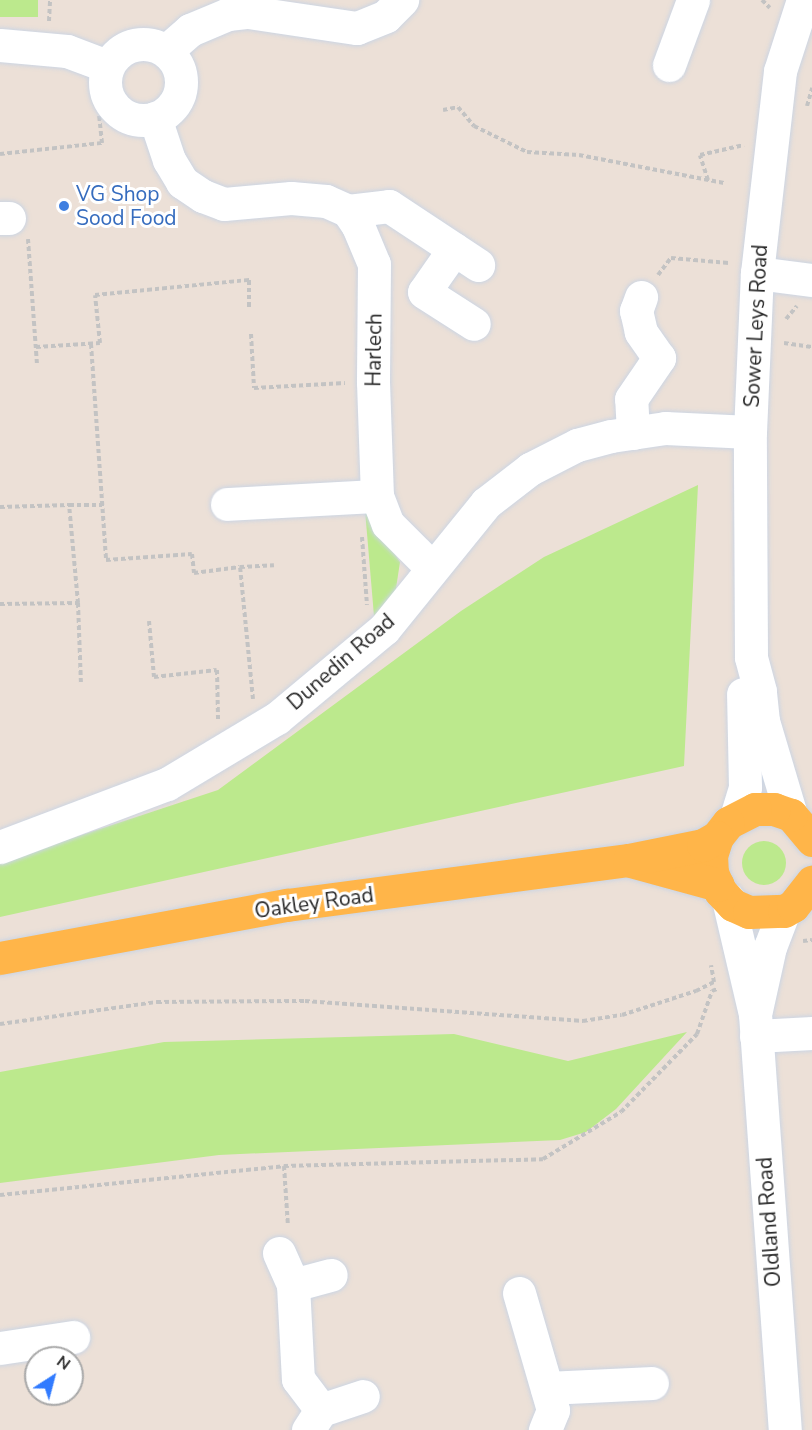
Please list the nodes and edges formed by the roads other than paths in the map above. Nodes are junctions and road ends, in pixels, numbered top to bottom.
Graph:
1 (402, 0) edge
2 (693, 0) edge
3 (803, 0) edge
4 (0, 45) edge
5 (166, 51) junction
6 (669, 65) dead end
7 (107, 66) junction
8 (155, 118) junction
9 (348, 211) junction
10 (772, 273) edge
11 (641, 297) road end
12 (474, 324) dead end
13 (750, 432) junction
14 (633, 433) junction
15 (368, 497) junction
16 (243, 511) dead end
17 (432, 568) junction
18 (751, 657) junction
19 (726, 827) junction
20 (806, 832) edge
21 (0, 847) edge
22 (629, 860) junction
23 (811, 887) edge
24 (723, 892) junction
25 (784, 911) junction
26 (0, 958) edge
27 (755, 1025) junction
28 (812, 1033) edge
29 (279, 1253) road end
30 (331, 1275) dead end
31 (293, 1286) junction
32 (519, 1293) dead end
33 (73, 1337) dead end
34 (0, 1348) edge
35 (652, 1383) dead end
36 (547, 1388) junction
37 (363, 1396) dead end
38 (314, 1420) edge
39 (545, 1430) edge
40 (785, 1430) edge

1 - 5 street
2 - 6 street
3 - 10 street, Sower Leys Road
4 - 7 street
5 - 7 street
5 - 8 street
7 - 8 street
8 - 9 street
9 - 12 street
9 - 15 street, Harlech
10 - 13 street, Sower Leys Road
11 - 14 street
13 - 14 street, Dunedin Road
13 - 18 street, Sower Leys Road
14 - 17 street, Dunedin Road
15 - 16 street
15 - 17 street, Harlech
17 - 21 street, Dunedin Road
18 - 19 street, Sower Leys Road
18 - 20 street, Sower Leys Road
19 - 20 main road, Oakley Road
19 - 22 main road, Oakley Road
19 - 24 main road
22 - 24 main road, Oakley Road
22 - 26 main road, Oakley Road
23 - 25 main road
24 - 25 main road, Oakley Road
24 - 27 street, Oldland Road
25 - 27 street, Oldland Road
27 - 28 street
27 - 40 street, Oldland Road
29 - 31 street
30 - 31 street
31 - 38 street
32 - 36 street
33 - 34 street
35 - 36 street
36 - 39 street
37 - 38 street

